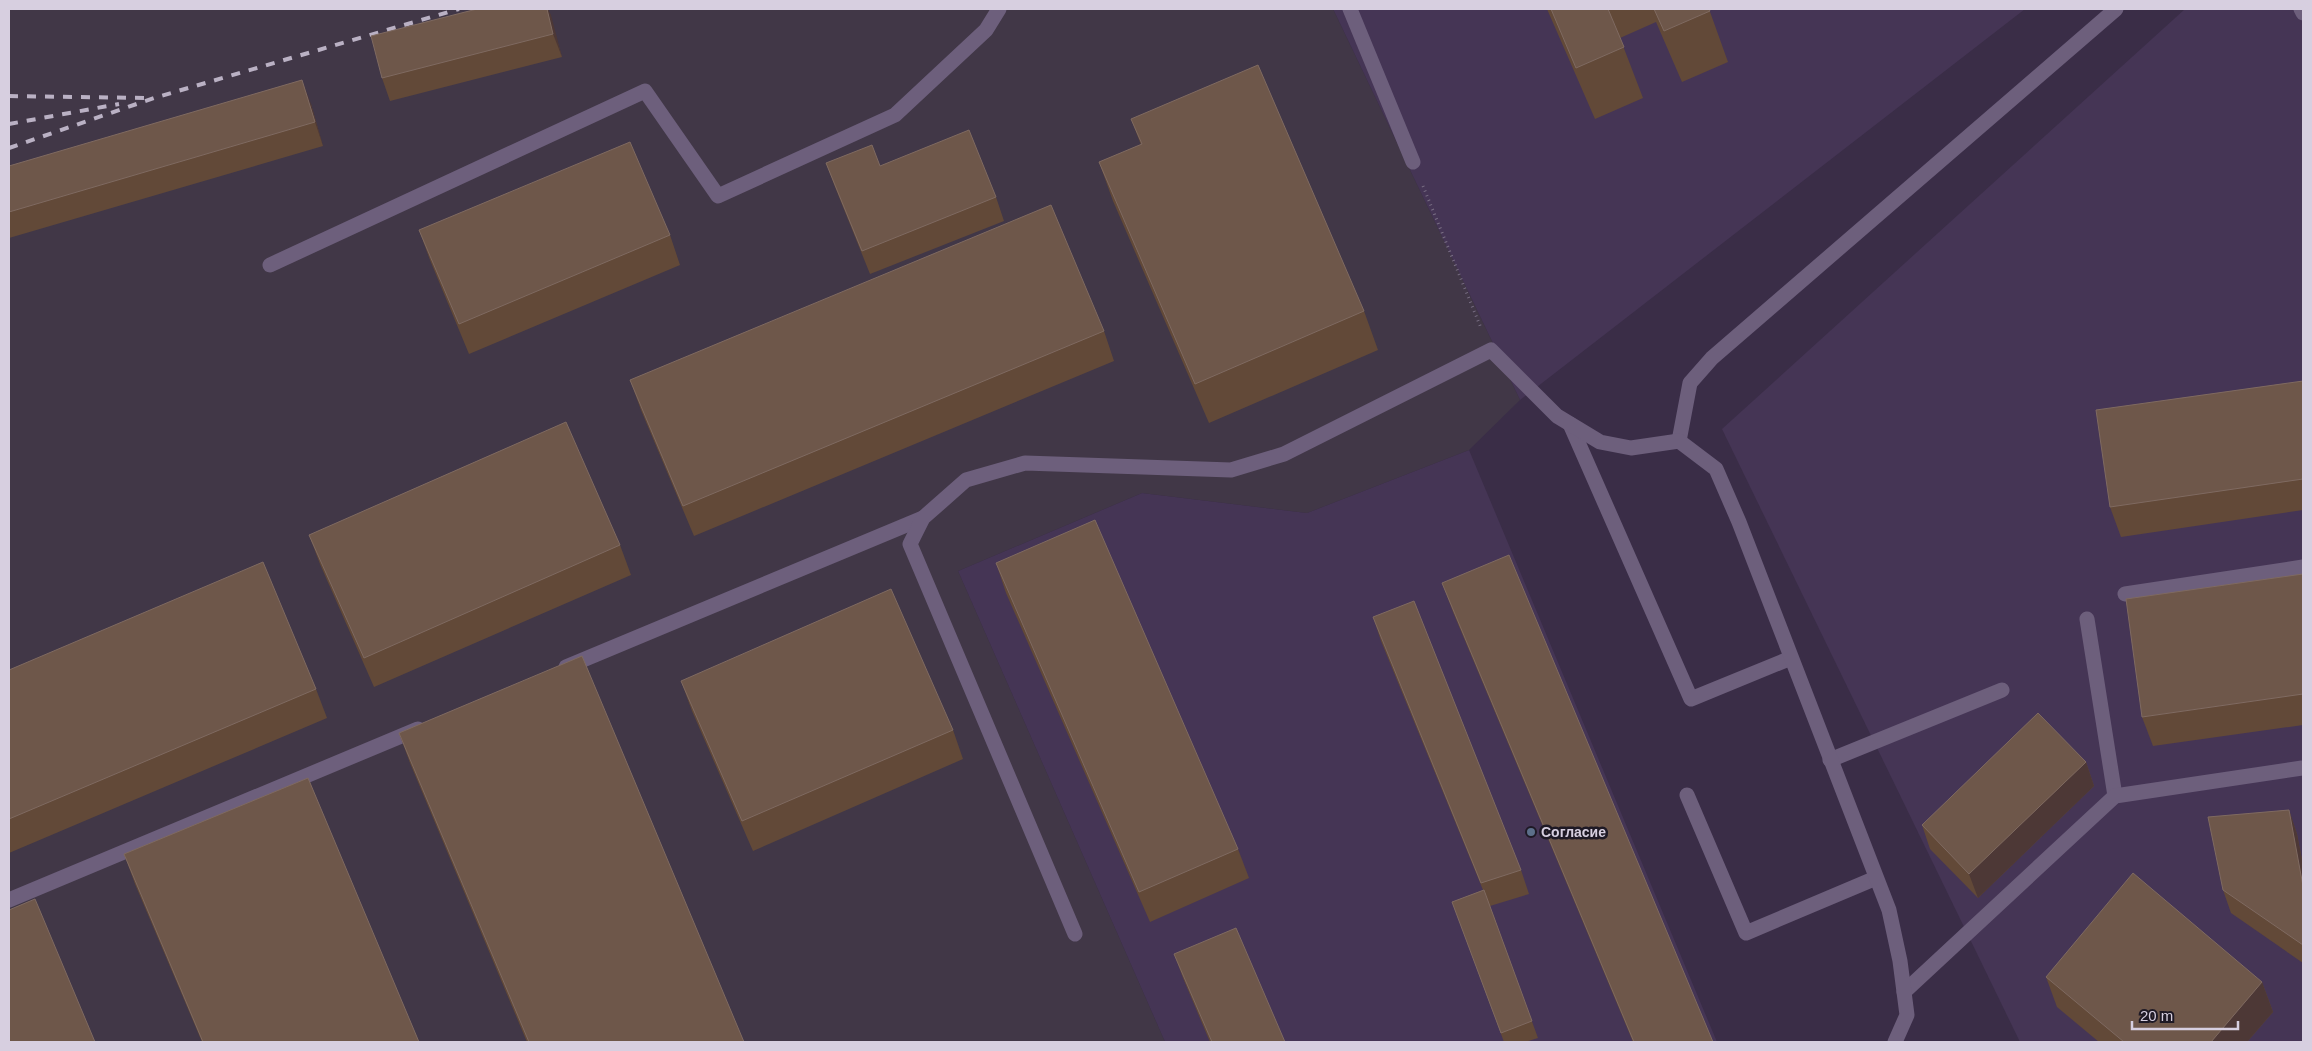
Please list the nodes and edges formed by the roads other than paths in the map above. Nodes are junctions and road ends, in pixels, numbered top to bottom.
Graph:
1 (999, 9) edge
2 (1350, 9) edge
3 (2116, 9) edge
4 (2301, 9) edge
5 (2303, 13) edge
6 (1413, 162) road end
7 (270, 265) dead end
8 (1570, 424) junction
9 (1679, 442) junction
10 (923, 518) junction
11 (2303, 567) edge
12 (2125, 594) dead end
13 (2087, 620) dead end
14 (1791, 658) junction
15 (548, 674) edge
16 (2002, 690) dead end
17 (430, 724) edge
18 (1830, 760) junction
19 (2302, 768) edge
20 (1687, 795) dead end
21 (2115, 796) junction
22 (1876, 878) junction
23 (9, 900) edge
24 (1075, 934) dead end
25 (1904, 992) junction
26 (1895, 1042) edge

1 - 7 street
2 - 6 street
3 - 9 street
4 - 5 street
8 - 9 street
8 - 10 street
8 - 14 street
9 - 14 street
10 - 15 street
10 - 24 street
11 - 12 street
13 - 21 street
14 - 18 street
16 - 18 street
17 - 23 street
18 - 22 street
19 - 21 street
20 - 22 street
21 - 25 street
22 - 25 street
25 - 26 street

